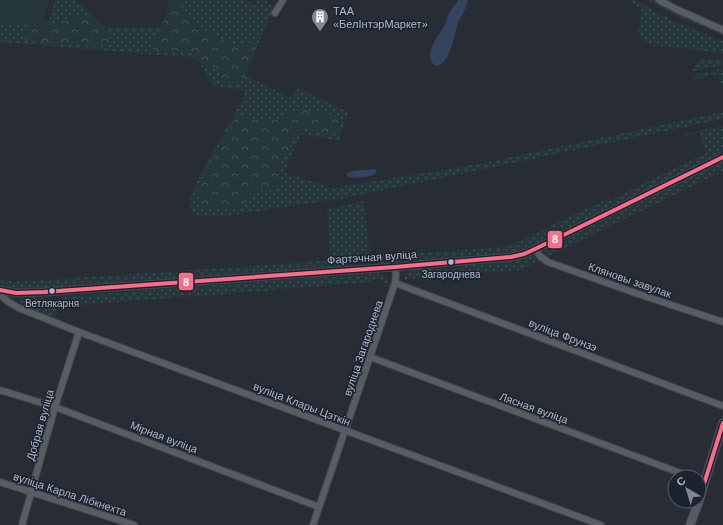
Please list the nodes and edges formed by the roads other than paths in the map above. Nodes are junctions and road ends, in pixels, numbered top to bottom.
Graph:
1 (283, 0) edge
2 (659, 0) edge
3 (275, 13) dead end
4 (723, 30) edge
5 (723, 157) edge
6 (535, 249) junction
7 (395, 267) junction
8 (395, 283) junction
9 (0, 290) edge
10 (0, 294) edge
11 (723, 322) edge
12 (79, 332) junction
13 (370, 357) junction
14 (0, 390) edge
15 (723, 406) edge
16 (55, 407) junction
17 (723, 423) edge
18 (345, 431) junction
19 (670, 469) edge
20 (706, 469) edge
21 (0, 482) edge
22 (31, 492) junction
23 (320, 507) junction
24 (696, 509) edge
25 (316, 524) edge
26 (22, 525) edge
27 (134, 525) edge
28 (601, 525) edge
29 (690, 525) edge

1 - 3 street
2 - 4 street
5 - 6 street, Фартэчная вуліца
6 - 7 street, Фартэчная вуліца
6 - 11 street, Кляновы завулак
7 - 8 street, вуліца Загароднева
7 - 9 street, Фартэчная вуліца
8 - 13 street, вуліца Загароднева
8 - 15 street, вуліца Фрунзэ
10 - 12 street, вуліца Клары Цэткін
12 - 16 street, Добрая вуліца
12 - 18 street, вуліца Клары Цэткін
13 - 18 street, вуліца Загароднева
13 - 19 street, Лясная вуліца
14 - 16 street, Мірная вуліца
16 - 22 street, Добрая вуліца
16 - 23 street, Мірная вуліца
17 - 20 main road
18 - 23 street, вуліца Загароднева
18 - 28 street, вуліца Клары Цэткін
21 - 22 street, вуліца Карла Лібкнехта
22 - 26 street, Добрая вуліца
22 - 27 street, вуліца Карла Лібкнехта
23 - 25 street, вуліца Загароднева
24 - 29 main road

